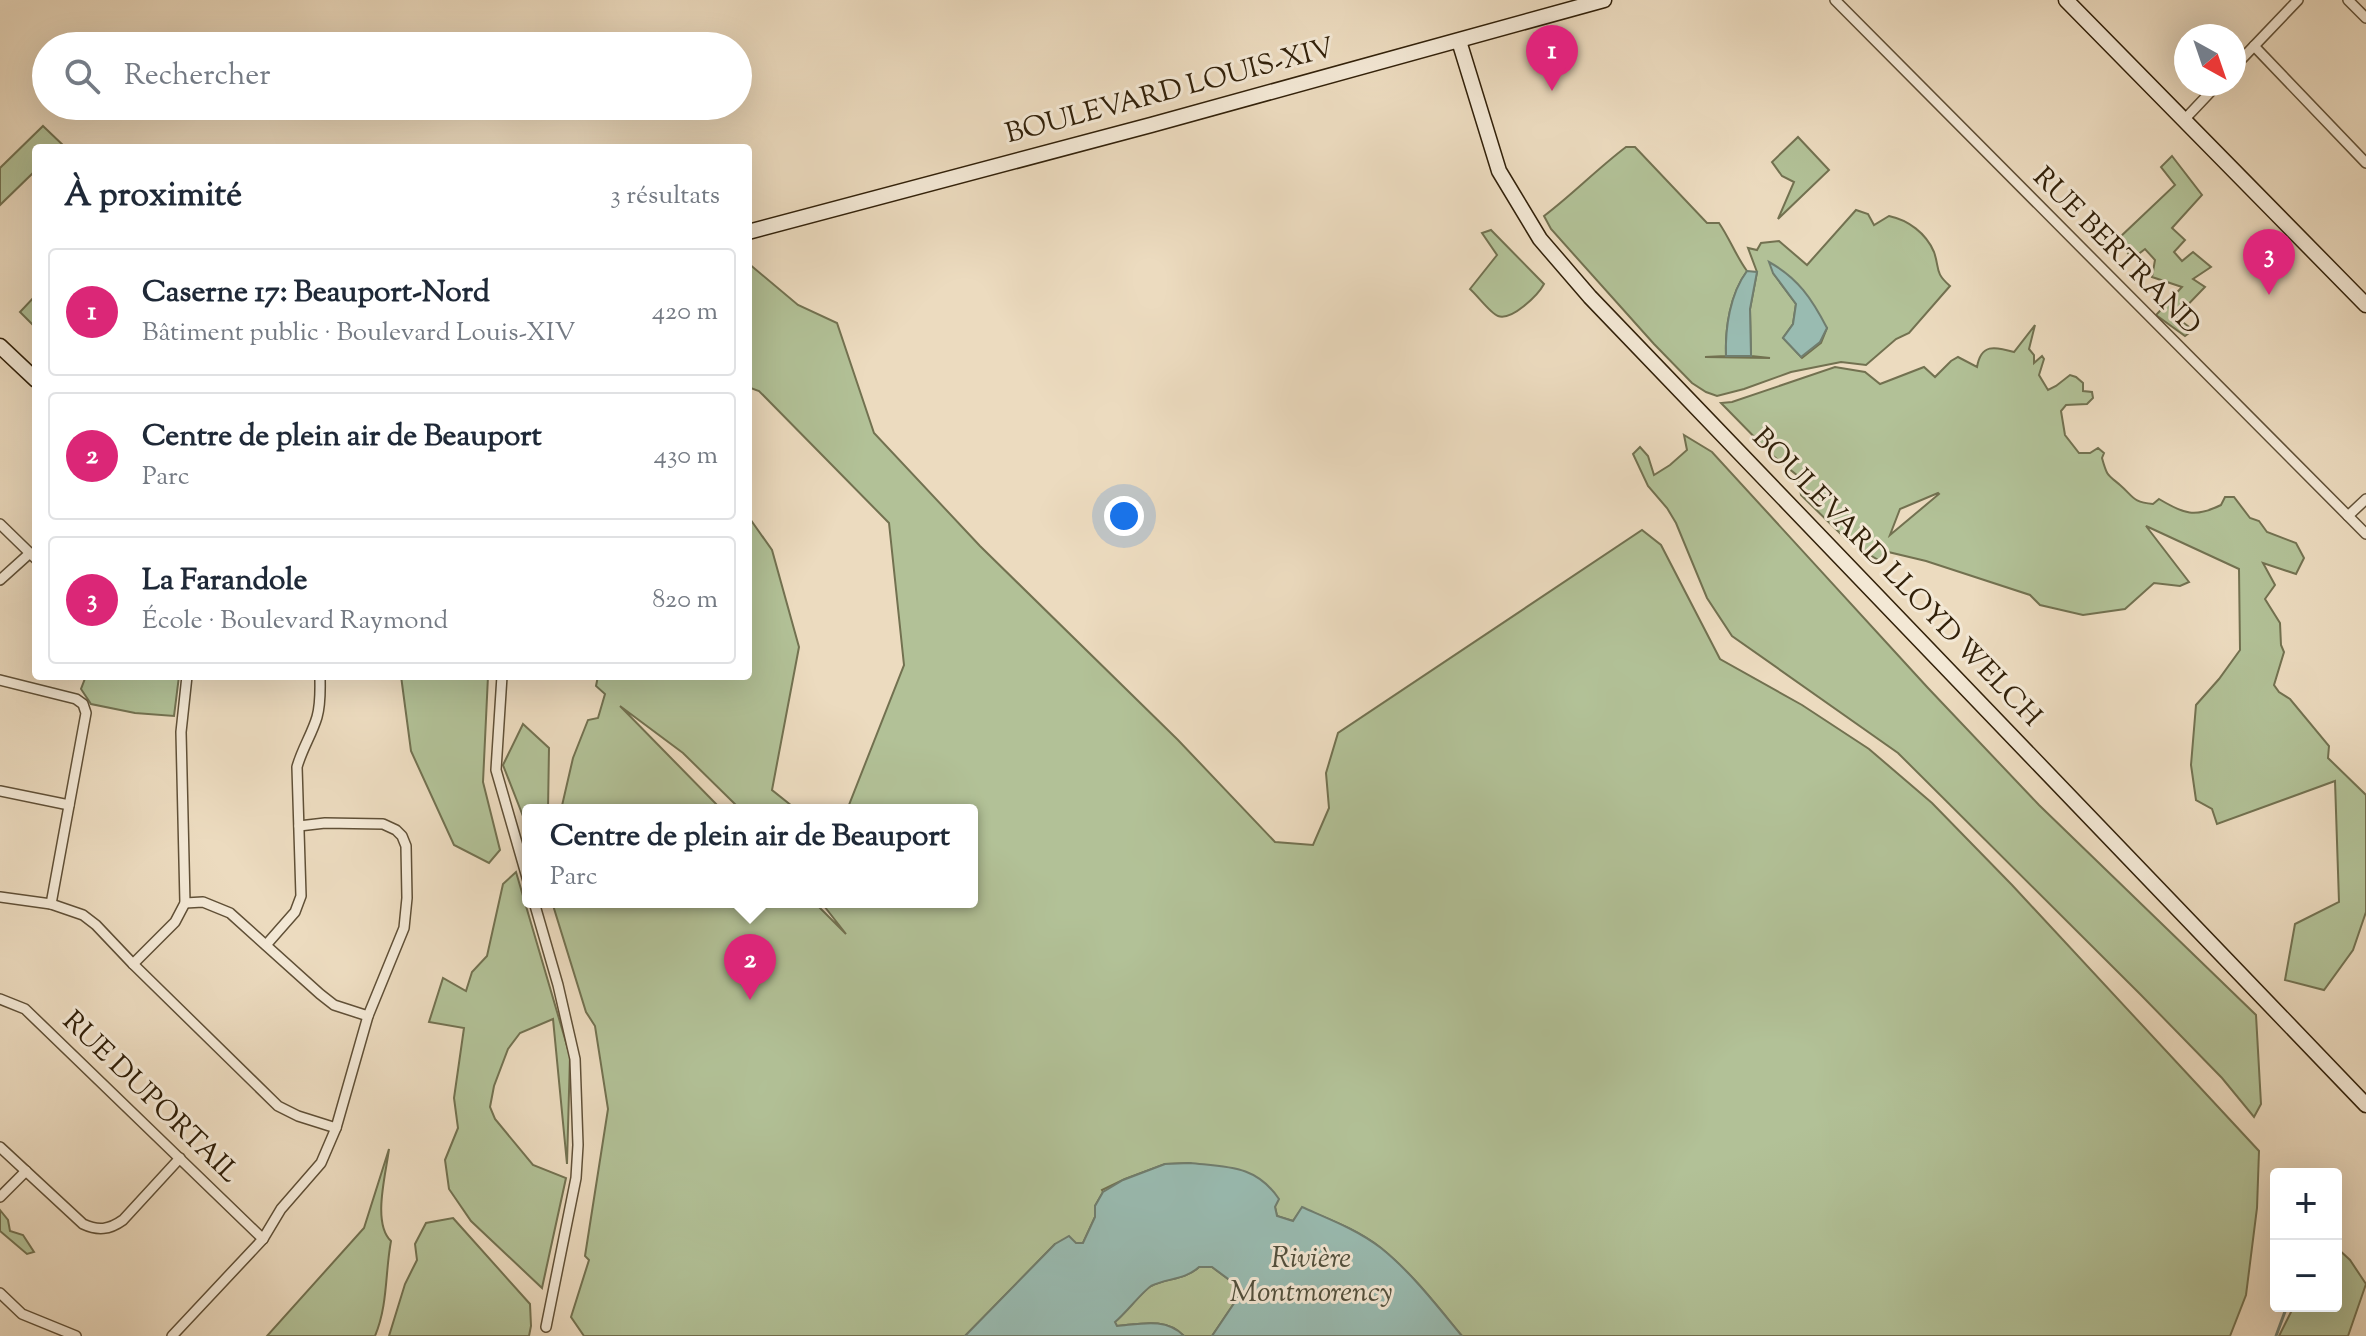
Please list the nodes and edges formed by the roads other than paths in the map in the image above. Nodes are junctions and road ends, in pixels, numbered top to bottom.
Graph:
1 (1604, 0) edge
2 (1835, 0) edge
3 (2066, 0) edge
4 (2298, 0) edge
5 (2348, 0) edge
6 (2366, 18) edge
7 (1459, 41) junction
8 (2254, 46) junction
9 (2246, 54) edge
10 (2207, 96) edge
11 (2183, 121) junction
12 (2366, 163) edge
13 (752, 231) edge
14 (2366, 305) edge
15 (0, 346) edge
16 (32, 376) edge
17 (2366, 499) edge
18 (2348, 516) junction
19 (0, 524) edge
20 (2366, 534) edge
21 (32, 555) edge
22 (32, 557) edge
23 (0, 580) edge
24 (0, 680) edge
25 (187, 680) edge
26 (320, 680) edge
27 (502, 680) edge
28 (0, 791) edge
29 (69, 805) junction
30 (299, 826) junction
31 (522, 860) edge
32 (0, 897) edge
33 (185, 903) junction
34 (51, 904) junction
35 (536, 908) edge
36 (266, 945) junction
37 (133, 964) junction
38 (0, 999) edge
39 (368, 1016) junction
40 (2366, 1105) edge
41 (336, 1128) junction
42 (0, 1147) edge
43 (180, 1158) junction
44 (26, 1171) junction
45 (0, 1197) edge
46 (263, 1239) junction
47 (0, 1293) edge
48 (546, 1327) dead end
49 (76, 1336) edge
50 (172, 1336) edge

1 - 7 main road, BOULEVARD LOUIS-XIV
2 - 18 street, RUE BERTRAND
3 - 11 main road
4 - 8 street
5 - 6 street
7 - 13 main road, BOULEVARD LOUIS-XIV
7 - 40 main road, BOULEVARD LLOYD WELCH
8 - 9 street
8 - 12 street
10 - 11 street
11 - 14 main road
15 - 16 main road
17 - 18 street
18 - 20 street, RUE BERTRAND
19 - 21 street
22 - 23 street
24 - 29 street
25 - 33 street
26 - 30 street
27 - 31 street
28 - 29 street
29 - 34 street
30 - 36 street
30 - 39 street
32 - 34 street
33 - 36 street
33 - 37 street
34 - 37 street
35 - 48 street
36 - 39 street
37 - 41 street
38 - 43 street, RUE DUPORTAIL
39 - 41 street
41 - 46 street
42 - 44 street
43 - 44 street
43 - 46 street, RUE DUPORTAIL
44 - 45 street
46 - 50 street
47 - 49 street

